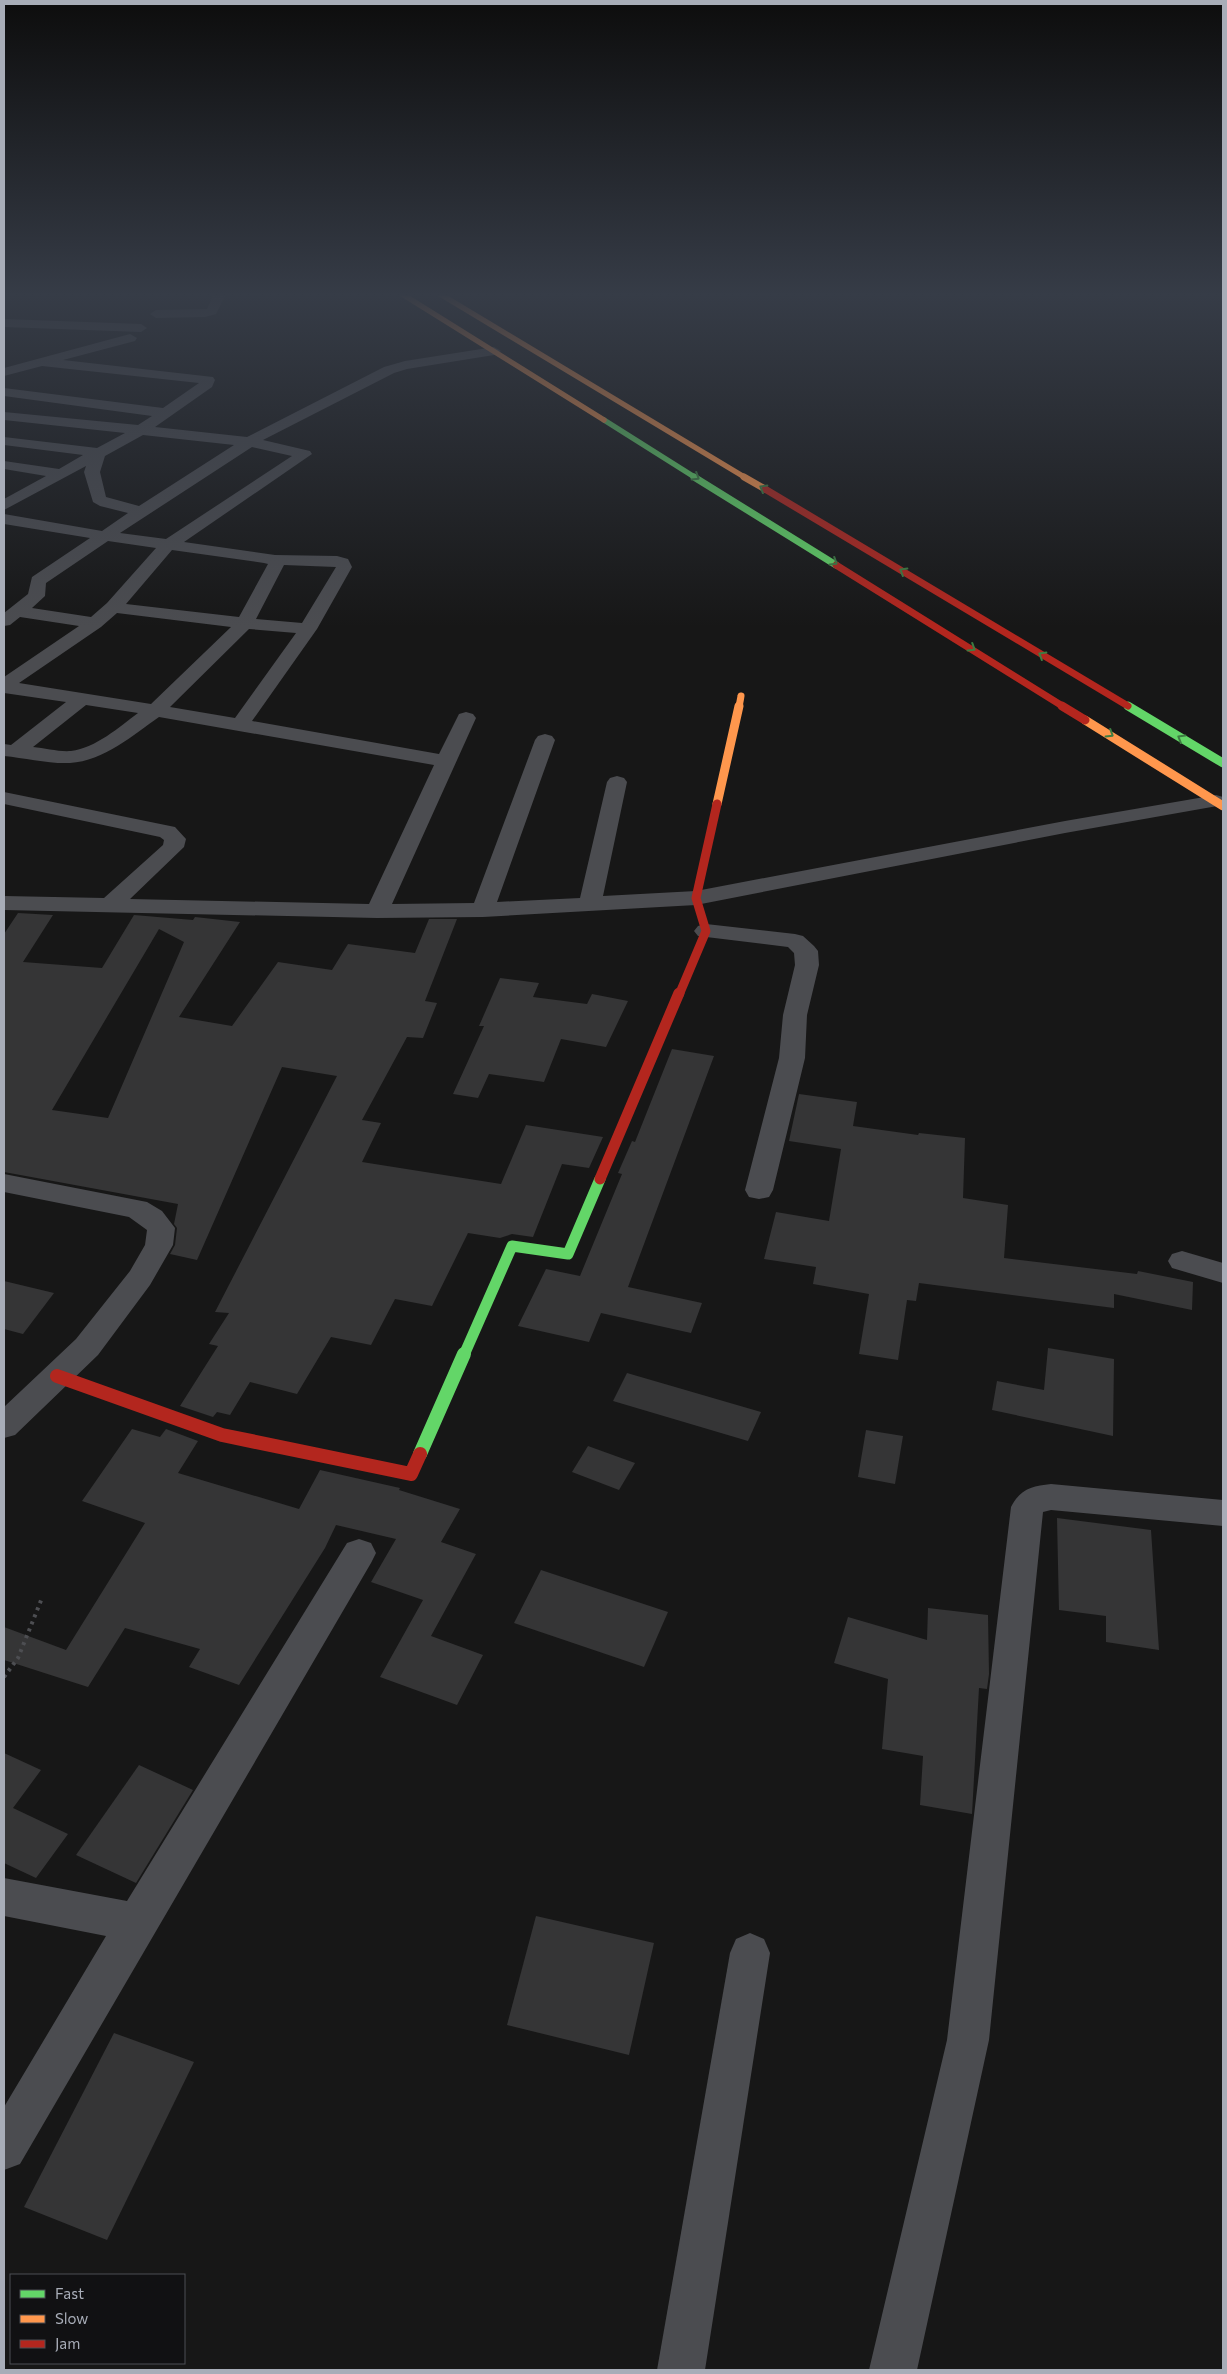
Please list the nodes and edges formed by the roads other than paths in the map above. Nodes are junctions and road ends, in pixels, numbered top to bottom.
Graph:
1 (103, 405) edge
2 (124, 405) edge
3 (177, 405) edge
4 (322, 405) edge
5 (580, 405) edge
6 (624, 405) edge
7 (120, 407) junction
8 (165, 413) junction
9 (4, 416) edge
10 (87, 425) junction
11 (141, 430) junction
12 (4, 442) edge
13 (250, 442) junction
14 (54, 448) junction
15 (99, 454) junction
16 (4, 465) edge
17 (62, 474) junction
18 (4, 506) edge
19 (143, 512) junction
20 (4, 519) edge
21 (105, 536) junction
22 (168, 545) junction
23 (274, 560) junction
24 (113, 607) junction
25 (11, 616) edge
26 (95, 623) junction
27 (245, 623) junction
28 (308, 629) junction
29 (4, 686) edge
30 (741, 696) dead end
31 (83, 698) junction
32 (156, 710) junction
33 (466, 718) dead end
34 (240, 725) junction
35 (545, 740) dead end
36 (9, 751) edge
37 (446, 761) junction
38 (1223, 763) edge
39 (617, 782) dead end
40 (4, 798) edge
41 (1219, 804) edge
42 (696, 898) junction
43 (4, 903) edge
44 (110, 905) junction
45 (590, 905) junction
46 (483, 910) junction
47 (377, 911) junction
48 (706, 931) junction
49 (4, 1183) edge
50 (759, 1190) dead end
51 (1182, 1261) dead end
52 (1223, 1273) edge
53 (57, 1376) junction
54 (4, 1426) edge
55 (1223, 1513) edge
56 (359, 1553) dead end
57 (4, 1897) edge
58 (138, 1922) junction
59 (750, 1953) dead end
60 (4, 2148) edge
61 (681, 2370) edge
62 (893, 2370) edge

1 - 7 street
2 - 7 street
3 - 8 street
4 - 13 street
5 -> 41 main road
38 -> 6 main road
7 - 8 street
7 - 10 street
8 - 11 street
9 - 10 street
10 - 11 street
10 - 14 street
11 - 13 street
11 - 15 street
12 - 14 street
13 - 19 street
13 - 22 street
14 - 15 street
15 - 17 street
15 - 19 street
16 - 17 street
17 - 18 street
19 - 21 street
20 - 21 street
21 - 22 street
21 - 25 street
22 - 23 street
22 - 24 street
23 - 27 street
23 - 28 street
24 - 26 street
24 - 27 street
25 - 26 street
26 - 29 street
27 - 28 street
27 - 32 street
28 - 34 street
29 - 31 street
30 - 42 main road
31 - 32 street
31 - 36 street
32 - 34 street
32 - 36 street
33 - 37 street
34 - 37 street
35 - 46 street
37 - 47 street
39 - 45 street
40 - 44 street
41 - 42 street
42 - 45 street
42 - 48 main road
43 - 44 street
44 - 47 street
45 - 46 street
46 - 47 street
48 - 50 street
48 - 53 main road
49 - 53 street
51 - 52 street
53 - 54 street
55 - 62 street
56 - 58 street
57 - 58 street
58 - 60 street
59 - 61 street

